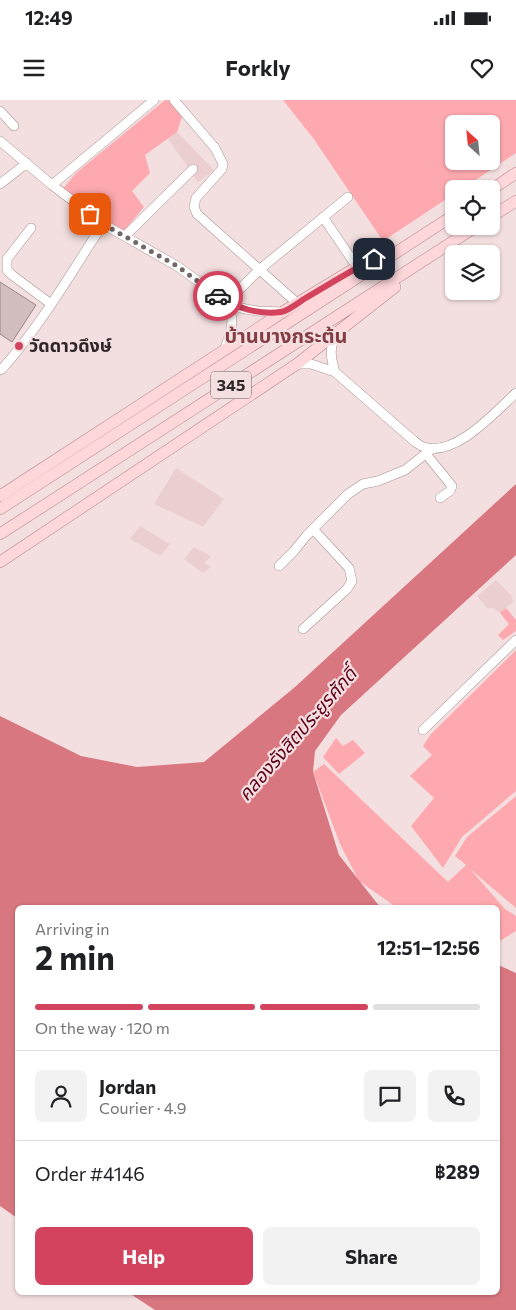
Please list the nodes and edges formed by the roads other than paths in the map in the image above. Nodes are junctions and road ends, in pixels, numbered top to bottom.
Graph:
1 (154, 100) edge
2 (174, 100) edge
3 (0, 111) edge
4 (14, 126) dead end
5 (0, 141) edge
6 (26, 164) junction
7 (193, 169) dead end
8 (516, 173) edge
9 (0, 184) edge
10 (500, 184) edge
11 (52, 185) junction
12 (348, 196) dead end
13 (516, 201) edge
14 (500, 211) edge
15 (323, 218) junction
16 (445, 221) edge
17 (103, 224) junction
18 (31, 228) dead end
19 (426, 233) junction
20 (464, 235) edge
21 (125, 236) junction
22 (440, 251) junction
23 (357, 267) junction
24 (259, 270) junction
25 (227, 302) junction
26 (297, 303) junction
27 (51, 304) junction
28 (282, 312) junction
29 (347, 326) junction
30 (225, 349) junction
31 (297, 364) junction
32 (1, 372) edge
33 (335, 372) junction
34 (516, 393) edge
35 (429, 451) junction
36 (0, 496) edge
37 (440, 498) dead end
38 (0, 509) edge
39 (313, 529) junction
40 (0, 534) edge
41 (0, 562) edge
42 (279, 566) dead end
43 (303, 629) dead end
44 (516, 640) edge
45 (424, 730) dead end

1 - 11 street
2 - 24 street
3 - 4 street
5 - 6 street
6 - 9 street
6 - 11 street
7 - 21 street
8 - 10 main road
11 - 17 street
12 - 15 street
13 - 14 main road
15 - 23 street
15 - 24 street
16 - 19 main road, 345
17 - 21 street
17 - 27 street
18 - 27 street
19 - 23 main road
19 - 38 main road, 345
20 - 22 main road, 345
21 - 25 street
22 - 29 main road
22 - 40 main road, 345
23 - 26 main road
24 - 25 street
24 - 26 street
25 - 28 street
25 - 30 street
26 - 28 main road
27 - 32 street
28 - 30 main road
29 - 31 main road
29 - 33 street
30 - 36 main road
31 - 33 street
31 - 41 main road
33 - 35 street
34 - 35 street
35 - 37 street
35 - 39 street
39 - 42 street
39 - 43 street
44 - 45 street

